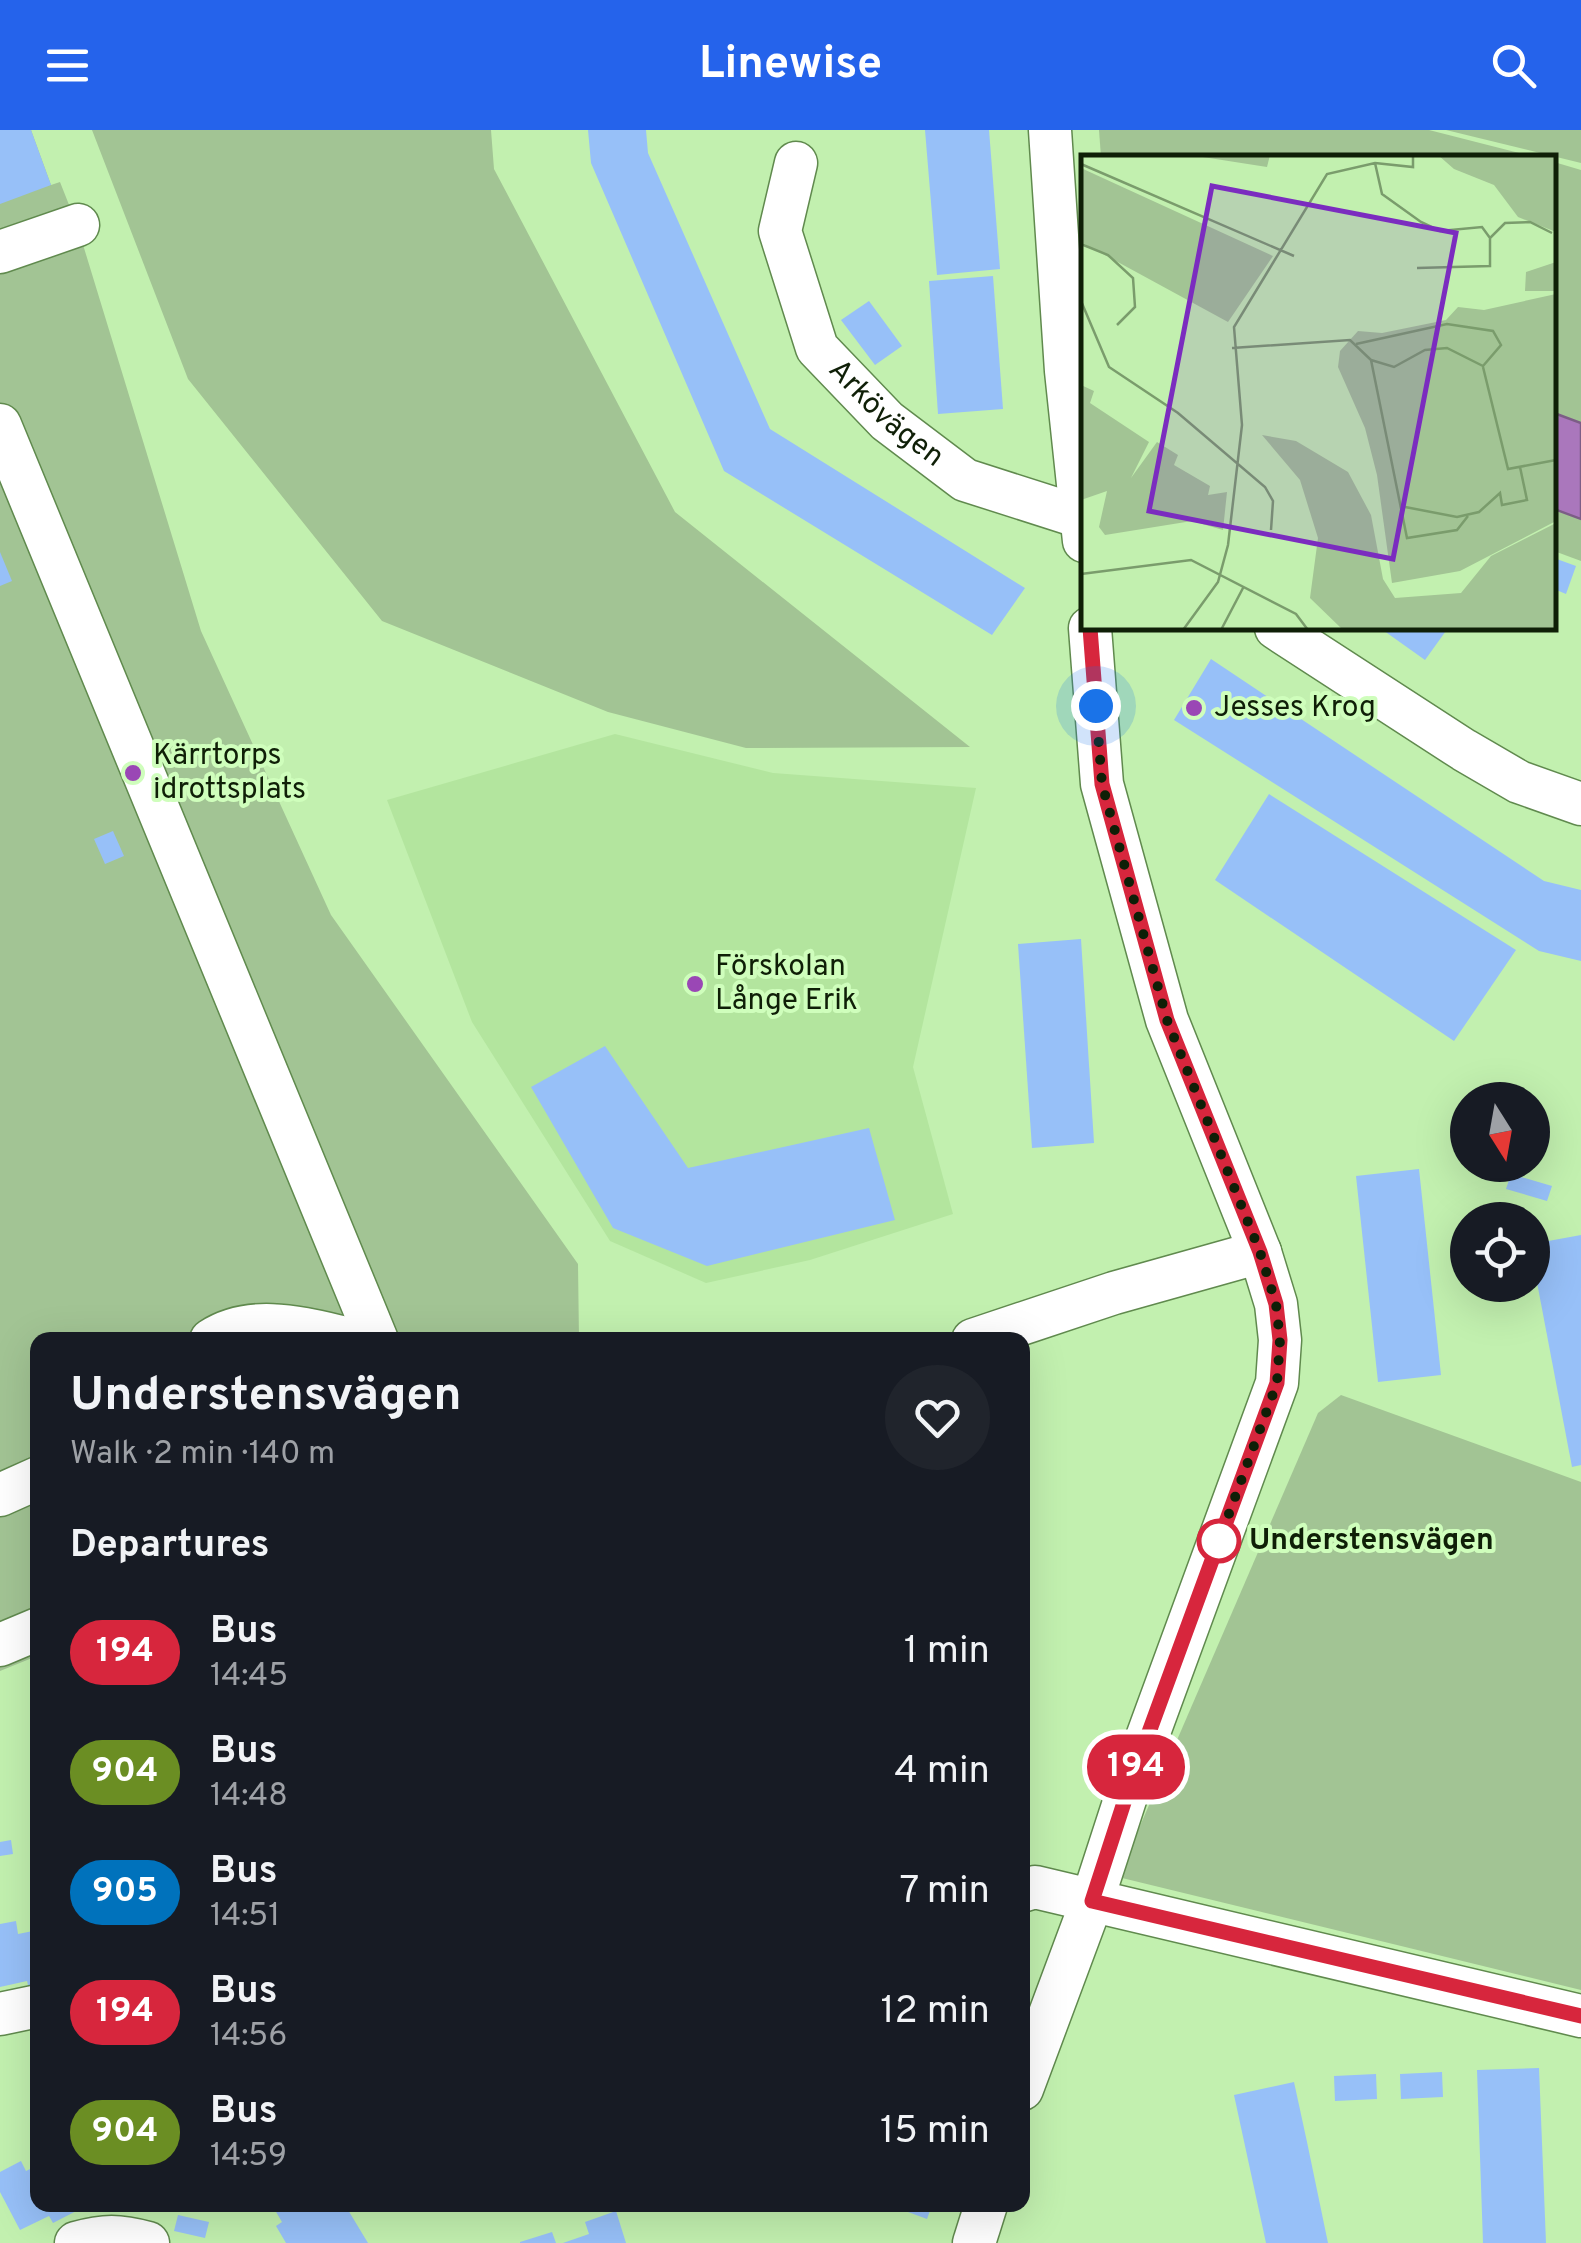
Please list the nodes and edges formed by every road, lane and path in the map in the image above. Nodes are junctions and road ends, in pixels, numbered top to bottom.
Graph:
1 (1050, 130) edge
2 (796, 164) dead end
3 (78, 226) dead end
4 (0, 252) edge
5 (0, 425) edge
6 (8, 467) edge
7 (1081, 508) edge
8 (1081, 525) edge
9 (1090, 630) edge
10 (1279, 630) edge
11 (1581, 804) edge
12 (1260, 1252) junction
13 (224, 1332) edge
14 (319, 1332) edge
15 (374, 1332) edge
16 (997, 1332) edge
17 (30, 1482) edge
18 (0, 1495) edge
19 (30, 1632) edge
20 (0, 1645) edge
21 (1030, 1889) edge
22 (1092, 1901) junction
23 (30, 2008) edge
24 (0, 2014) edge
25 (1581, 2016) edge
26 (1030, 2068) edge
27 (984, 2212) edge
28 (76, 2243) edge
29 (148, 2243) edge
30 (974, 2243) edge

1 - 7 street
2 - 8 street, Arkövägen
3 - 4 street
5 - 6 street
6 - 15 street
9 - 12 street
10 - 11 street
12 - 16 street
12 - 22 street
13 - 14 street
17 - 18 street
19 - 20 street
21 - 22 street
22 - 25 street
22 - 26 street
23 - 24 street
27 - 30 street
28 - 29 street

